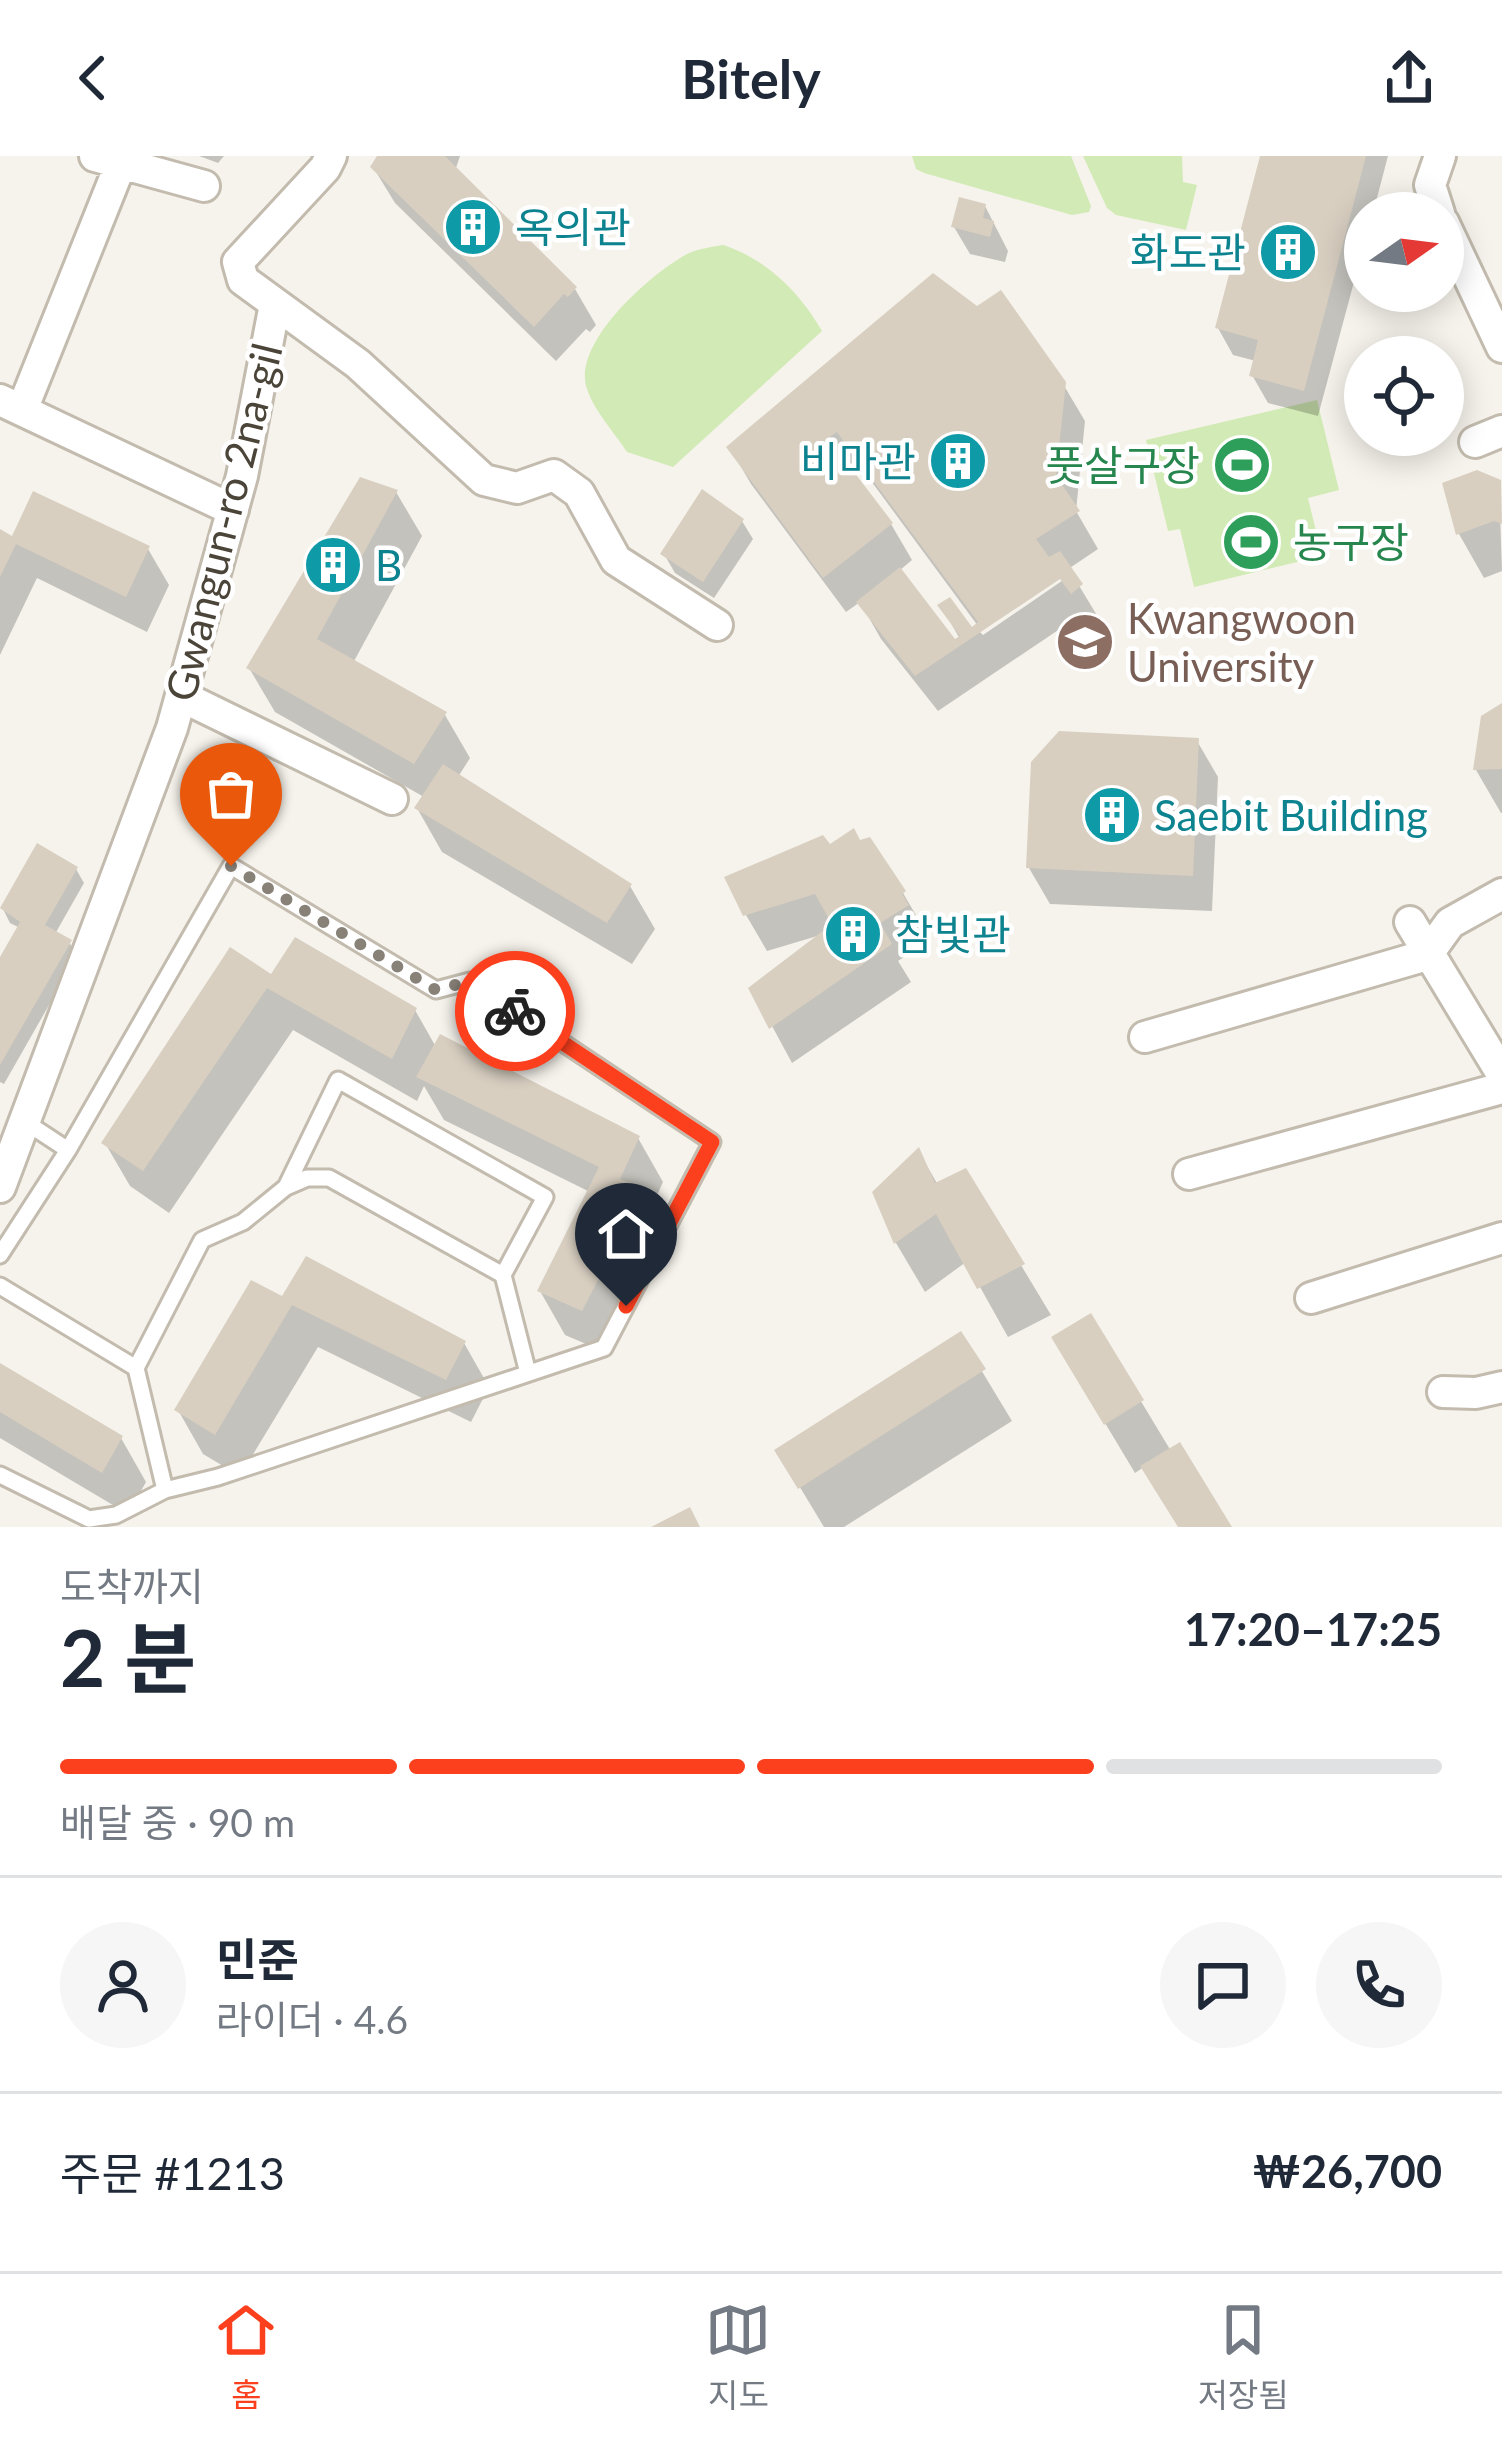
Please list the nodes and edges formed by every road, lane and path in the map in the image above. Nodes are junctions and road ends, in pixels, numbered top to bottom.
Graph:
1 (331, 156) edge
2 (1440, 156) edge
3 (108, 160) edge
4 (204, 186) dead end
5 (1432, 192) edge
6 (1464, 266) edge
7 (275, 304) junction
8 (1502, 347) edge
9 (11, 405) edge
10 (233, 510) junction
11 (717, 625) dead end
12 (181, 696) junction
13 (392, 799) dead end
14 (1502, 894) edge
15 (1410, 922) dead end
16 (1427, 955) junction
17 (1145, 1037) dead end
18 (1502, 1073) edge
19 (1502, 1088) edge
20 (12, 1118) edge
21 (68, 1150) junction
22 (1190, 1174) dead end
23 (0, 1187) edge
24 (286, 1187) junction
25 (1502, 1238) edge
26 (0, 1255) edge
27 (503, 1275) junction
28 (0, 1286) edge
29 (1311, 1298) dead end
30 (136, 1368) junction
31 (528, 1373) junction
32 (1502, 1387) edge
33 (1443, 1391) dead end
34 (0, 1475) edge
35 (166, 1490) junction

1 - 7 street
2 - 5 street
3 - 4 street
3 - 9 street
6 - 8 street
7 - 10 street, Gwangun-ro 2na-gil
7 - 11 street
9 - 10 street
10 - 12 street, Gwangun-ro 2na-gil
12 - 13 street
12 - 20 street, Gwangun-ro 2na-gil
14 - 16 street
15 - 16 street
16 - 17 street
16 - 18 street
19 - 22 street
20 - 21 lane
20 - 23 street, Gwangun-ro 2na-gil
21 - 26 lane
21 - 31 lane
24 - 27 lane
24 - 27 lane
24 - 30 lane
25 - 29 street
27 - 31 lane
28 - 30 lane
30 - 35 lane
31 - 35 lane
32 - 33 street
34 - 35 lane

